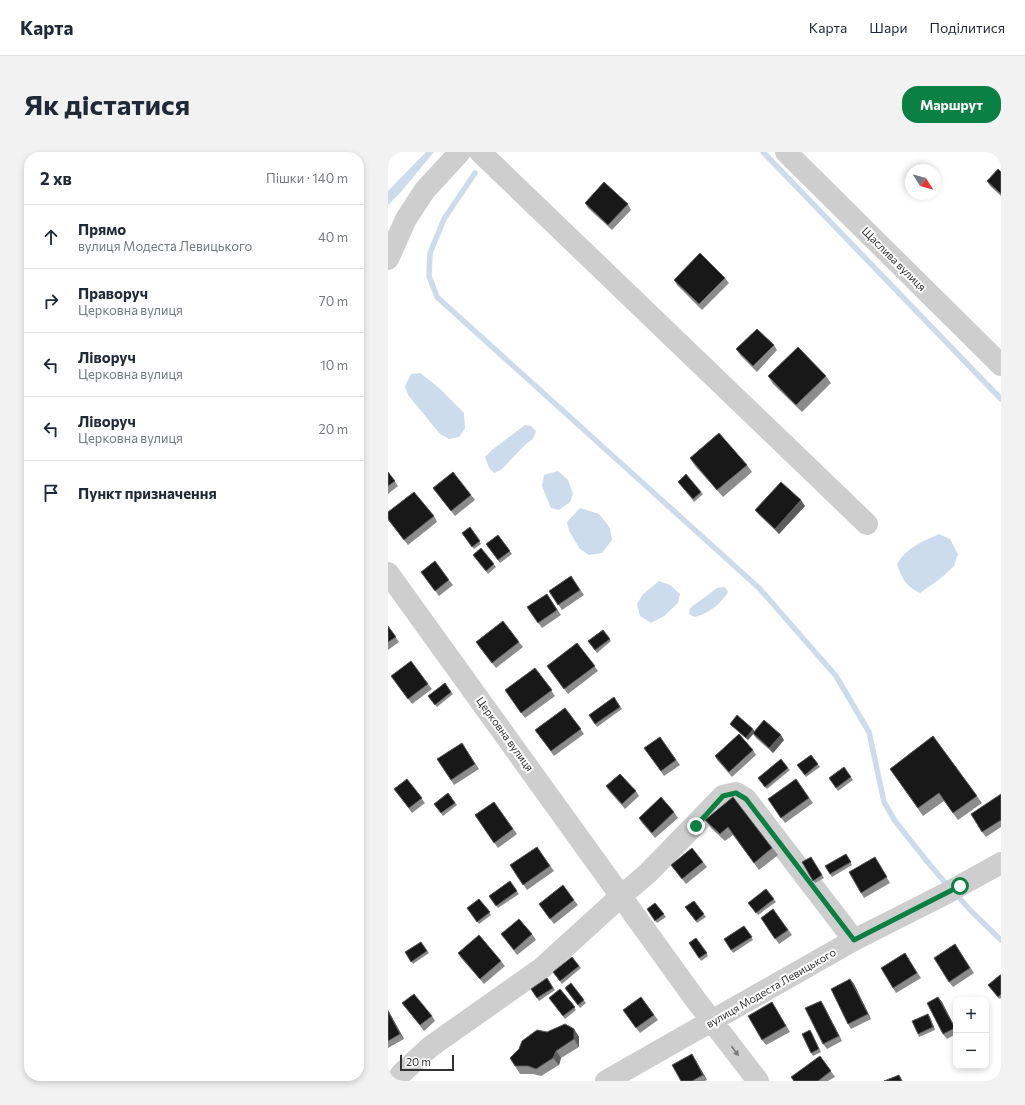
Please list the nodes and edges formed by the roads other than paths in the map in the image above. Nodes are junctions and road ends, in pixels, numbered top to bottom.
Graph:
1 (460, 152) edge
2 (480, 152) edge
3 (786, 152) edge
4 (388, 259) edge
5 (1001, 365) edge
6 (867, 524) dead end
7 (388, 573) edge
8 (1001, 863) edge
9 (620, 897) junction
10 (854, 940) junction
11 (712, 1021) junction
12 (396, 1081) edge
13 (606, 1081) edge
14 (758, 1081) edge

1 - 4 street
2 - 6 street
3 - 5 street, Щаслива вулиця
7 - 9 street, Церковна вулиця
8 - 10 street, вулиця Модеста Левицького
9 - 10 street
9 - 11 street, Церковна вулиця
9 - 12 street
10 - 11 street, вулиця Модеста Левицького
11 - 13 street, вулиця Модеста Левицького
11 -> 14 street, Церковна вулиця

